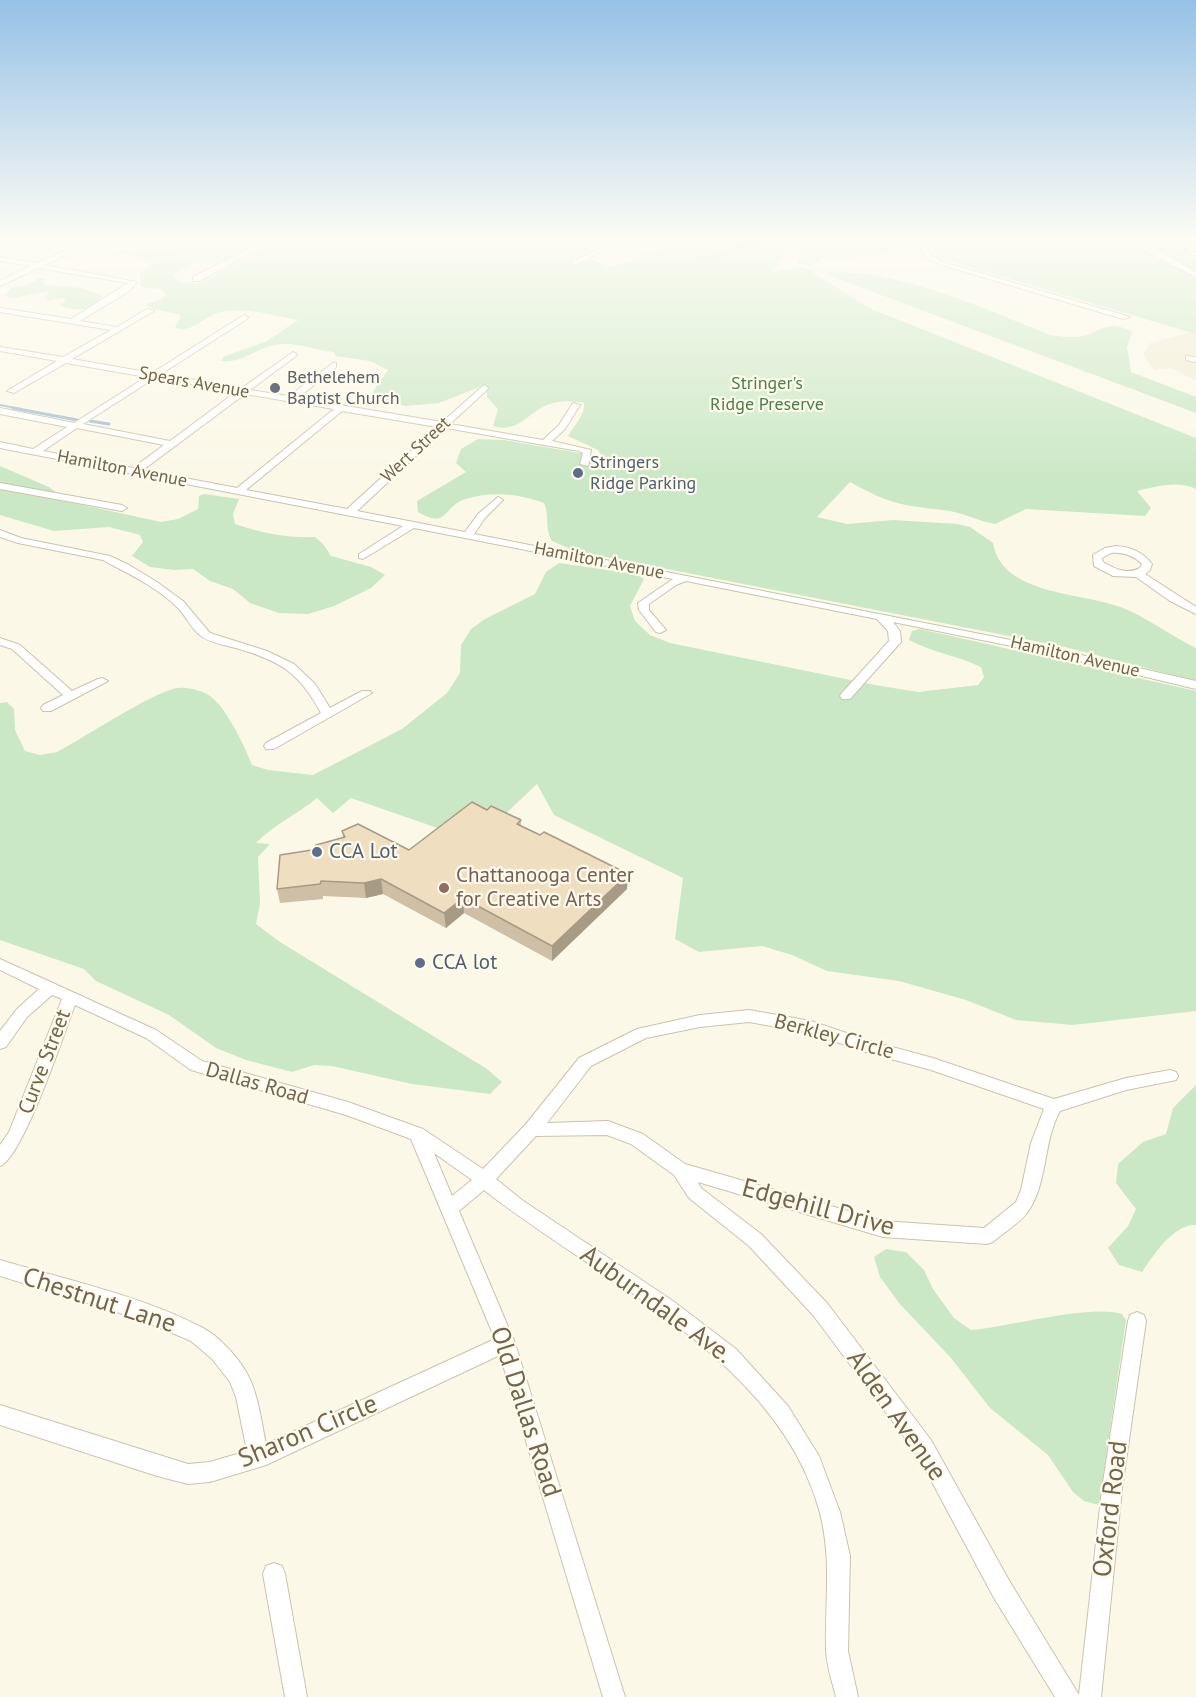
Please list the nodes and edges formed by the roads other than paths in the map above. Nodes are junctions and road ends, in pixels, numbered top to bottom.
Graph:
1 (49, 318) edge
2 (78, 318) edge
3 (137, 318) edge
4 (242, 318) edge
5 (72, 322) junction
6 (117, 329) junction
7 (0, 349) edge
8 (294, 354) dead end
9 (63, 361) junction
10 (333, 365) dead end
11 (151, 375) junction
12 (484, 388) dead end
13 (11, 391) dead end
14 (243, 392) junction
15 (290, 400) junction
16 (576, 405) dead end
17 (339, 409) junction
18 (0, 411) edge
19 (75, 425) junction
20 (442, 425) junction
21 (545, 443) junction
22 (172, 444) junction
23 (0, 446) edge
24 (34, 452) junction
25 (585, 464) dead end
26 (134, 472) junction
27 (0, 486) edge
28 (238, 492) junction
29 (498, 500) dead end
30 (122, 508) dead end
31 (349, 513) junction
32 (412, 525) junction
33 (0, 533) edge
34 (468, 536) junction
35 (363, 556) dead end
36 (1138, 574) dead end
37 (684, 578) junction
38 (1196, 611) edge
39 (881, 617) junction
40 (660, 630) dead end
41 (0, 641) edge
42 (102, 681) dead end
43 (1196, 685) edge
44 (366, 693) dead end
45 (71, 696) junction
46 (846, 696) dead end
47 (47, 708) dead end
48 (327, 714) junction
49 (270, 746) dead end
50 (0, 964) edge
51 (51, 987) junction
52 (71, 996) junction
53 (0, 1043) edge
54 (1170, 1076) dead end
55 (1054, 1107) junction
56 (532, 1129) junction
57 (417, 1134) junction
58 (0, 1159) edge
59 (680, 1170) junction
60 (484, 1180) junction
61 (450, 1208) junction
62 (0, 1268) edge
63 (1137, 1321) dead end
64 (506, 1343) junction
65 (0, 1415) edge
66 (259, 1458) junction
67 (274, 1574) dead end
68 (292, 1695) edge
69 (614, 1697) edge
70 (847, 1697) edge
71 (1068, 1697) edge
72 (1089, 1697) edge

1 - 5 street
2 - 5 street
3 - 6 street
4 - 11 street
5 - 6 street
6 - 9 street
7 - 9 street, Spears Avenue
8 - 14 street
9 - 11 street, Spears Avenue
9 - 13 street
10 - 15 street
11 - 14 street, Spears Avenue
11 - 19 street
12 - 20 street, Wert Street
14 - 15 street, Spears Avenue
14 - 22 street
15 - 17 street, Spears Avenue
16 - 21 street
17 - 20 street, Spears Avenue
17 - 28 street
18 - 19 street
19 - 22 street
19 - 24 street
20 - 21 street, Spears Avenue
20 - 31 street, Wert Street
21 - 25 street, Spears Avenue
22 - 26 street
23 - 24 street, Hamilton Avenue
24 - 26 street, Hamilton Avenue
26 - 28 street, Hamilton Avenue
27 - 30 street
28 - 31 street, Hamilton Avenue
29 - 34 street
31 - 32 street, Hamilton Avenue
32 - 34 street, Hamilton Avenue
32 - 35 street
33 - 48 street
34 - 37 street, Hamilton Avenue
36 - 38 street
37 - 39 street, Hamilton Avenue
37 - 40 street
39 - 43 street, Hamilton Avenue
39 - 46 street
41 - 45 street
42 - 45 street
44 - 48 street
45 - 47 street
48 - 49 street
50 - 51 street, Dallas Road
51 - 52 street, Dallas Road
51 - 53 street
52 - 57 street, Dallas Road
52 - 58 street, Curve Street
54 - 55 street
55 - 56 street, Berkley Circle
55 - 59 street, Edgehill Drive
56 - 59 street
56 - 60 street, Berkley Circle
57 - 60 street, Dallas Road
57 - 61 street, Old Dallas Road
59 - 71 street, Alden Avenue
60 - 61 street, Berkley Circle
60 - 70 street, Auburndale Ave.
61 - 64 street, Old Dallas Road
62 - 66 street, Chestnut Lane
63 - 72 street, Oxford Road
64 - 66 street, Sharon Circle
64 - 69 street, Old Dallas Road
65 - 66 street, Sharon Circle
67 - 68 street

